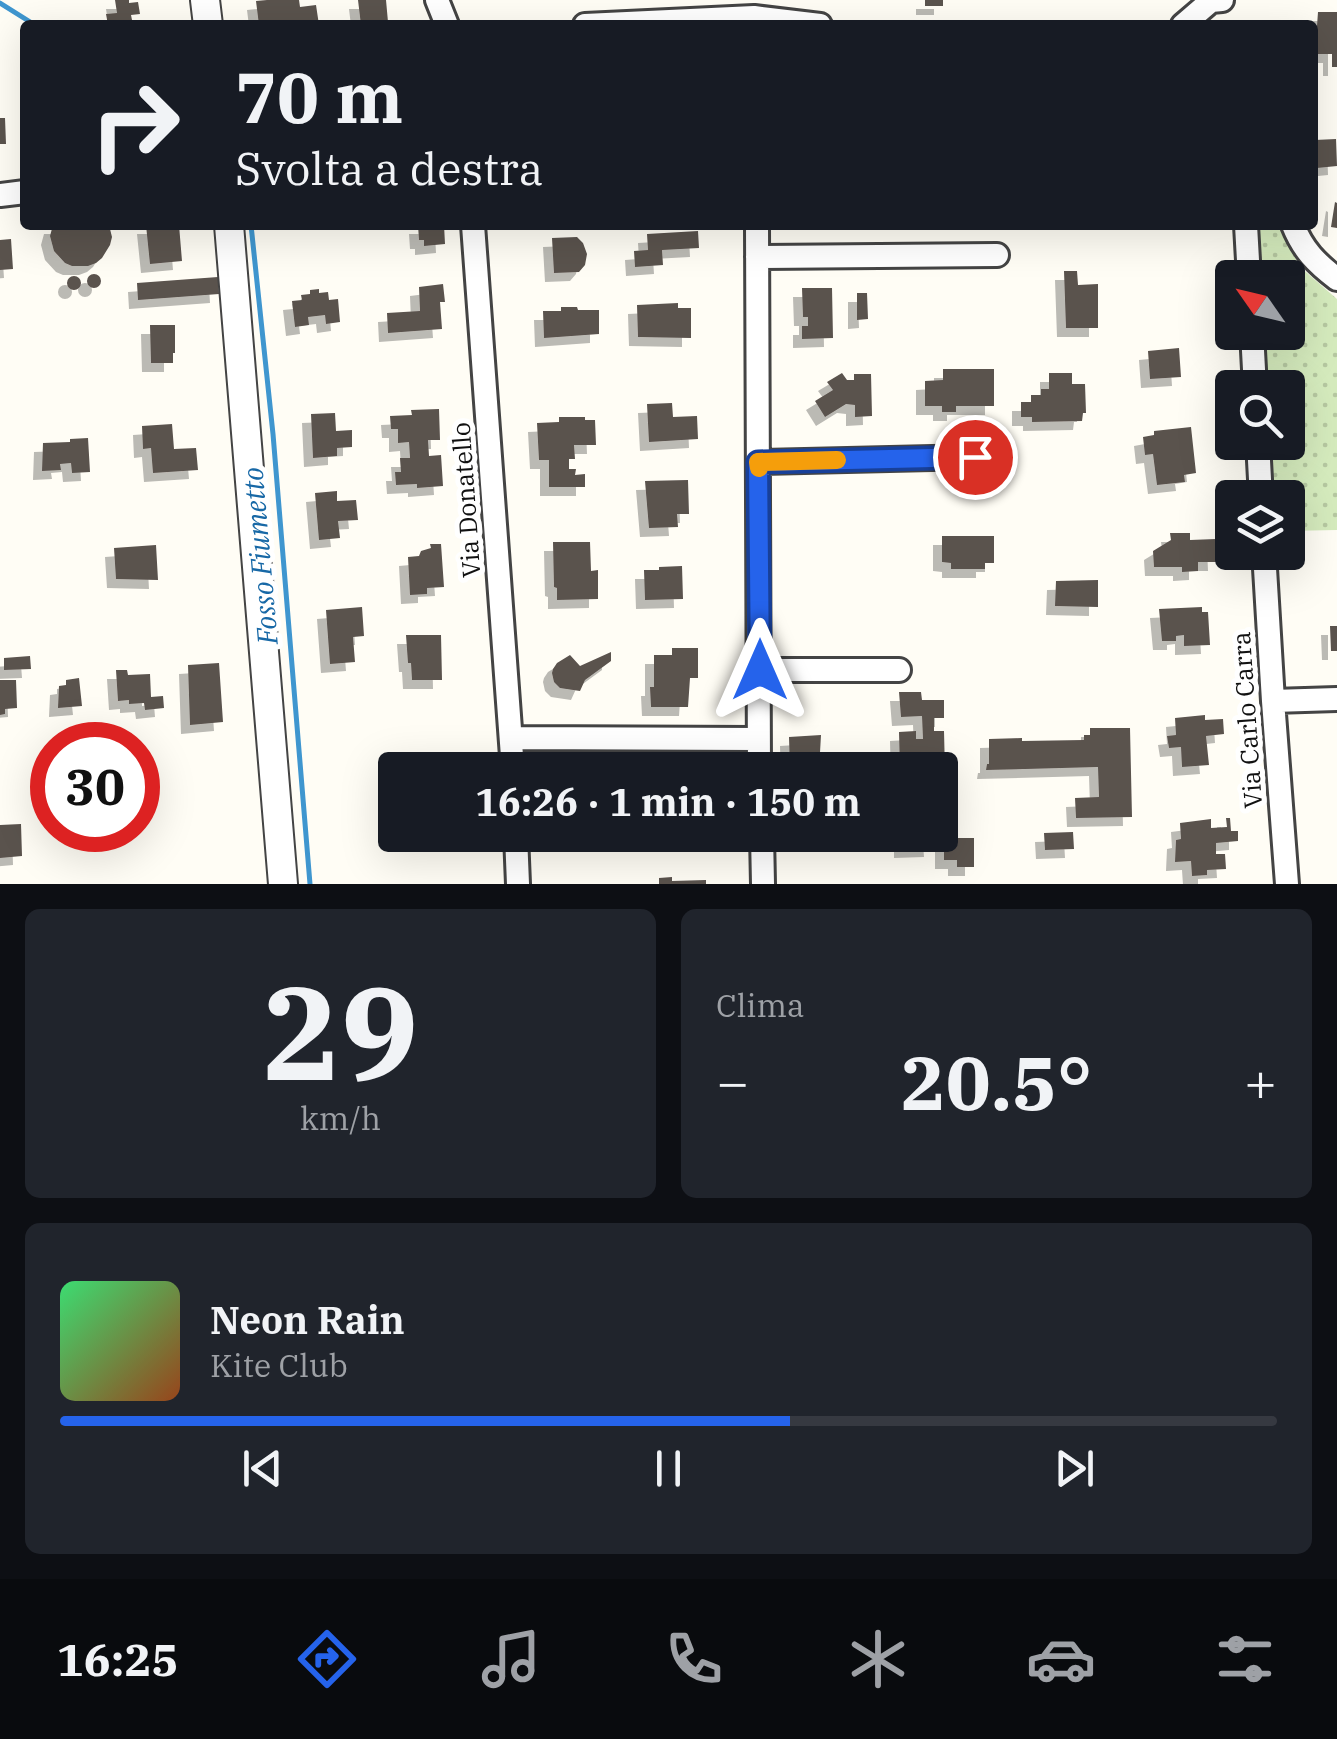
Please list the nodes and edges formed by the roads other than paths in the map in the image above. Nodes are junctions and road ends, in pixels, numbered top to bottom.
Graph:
1 (1222, 0) edge
2 (1188, 20) edge
3 (229, 230) edge
4 (474, 230) edge
5 (756, 230) edge
6 (1246, 230) edge
7 (1295, 230) edge
8 (997, 255) dead end
9 (757, 257) junction
10 (1248, 260) edge
11 (1337, 280) edge
12 (975, 457) dead end
13 (758, 462) junction
14 (1265, 570) edge
15 (760, 670) junction
16 (899, 670) dead end
17 (1337, 699) edge
18 (1273, 702) junction
19 (511, 738) junction
20 (758, 739) junction
21 (512, 752) edge
22 (758, 752) edge
23 (517, 852) edge
24 (763, 852) edge
25 (283, 884) edge
26 (518, 884) edge
27 (764, 884) edge
28 (1287, 884) edge

1 - 2 street
3 - 25 street
4 - 19 street, Via Donatello
5 - 9 street
6 - 10 street
7 - 11 street
8 - 9 street
9 - 13 street
12 - 13 street
13 - 15 street
14 - 18 street, Via Carlo Carra
15 - 16 street
15 - 20 street
17 - 18 street
18 - 28 street, Via Carlo Carra
19 - 20 street
19 - 21 street, Via Donatello
20 - 22 street
23 - 26 street
24 - 27 street

